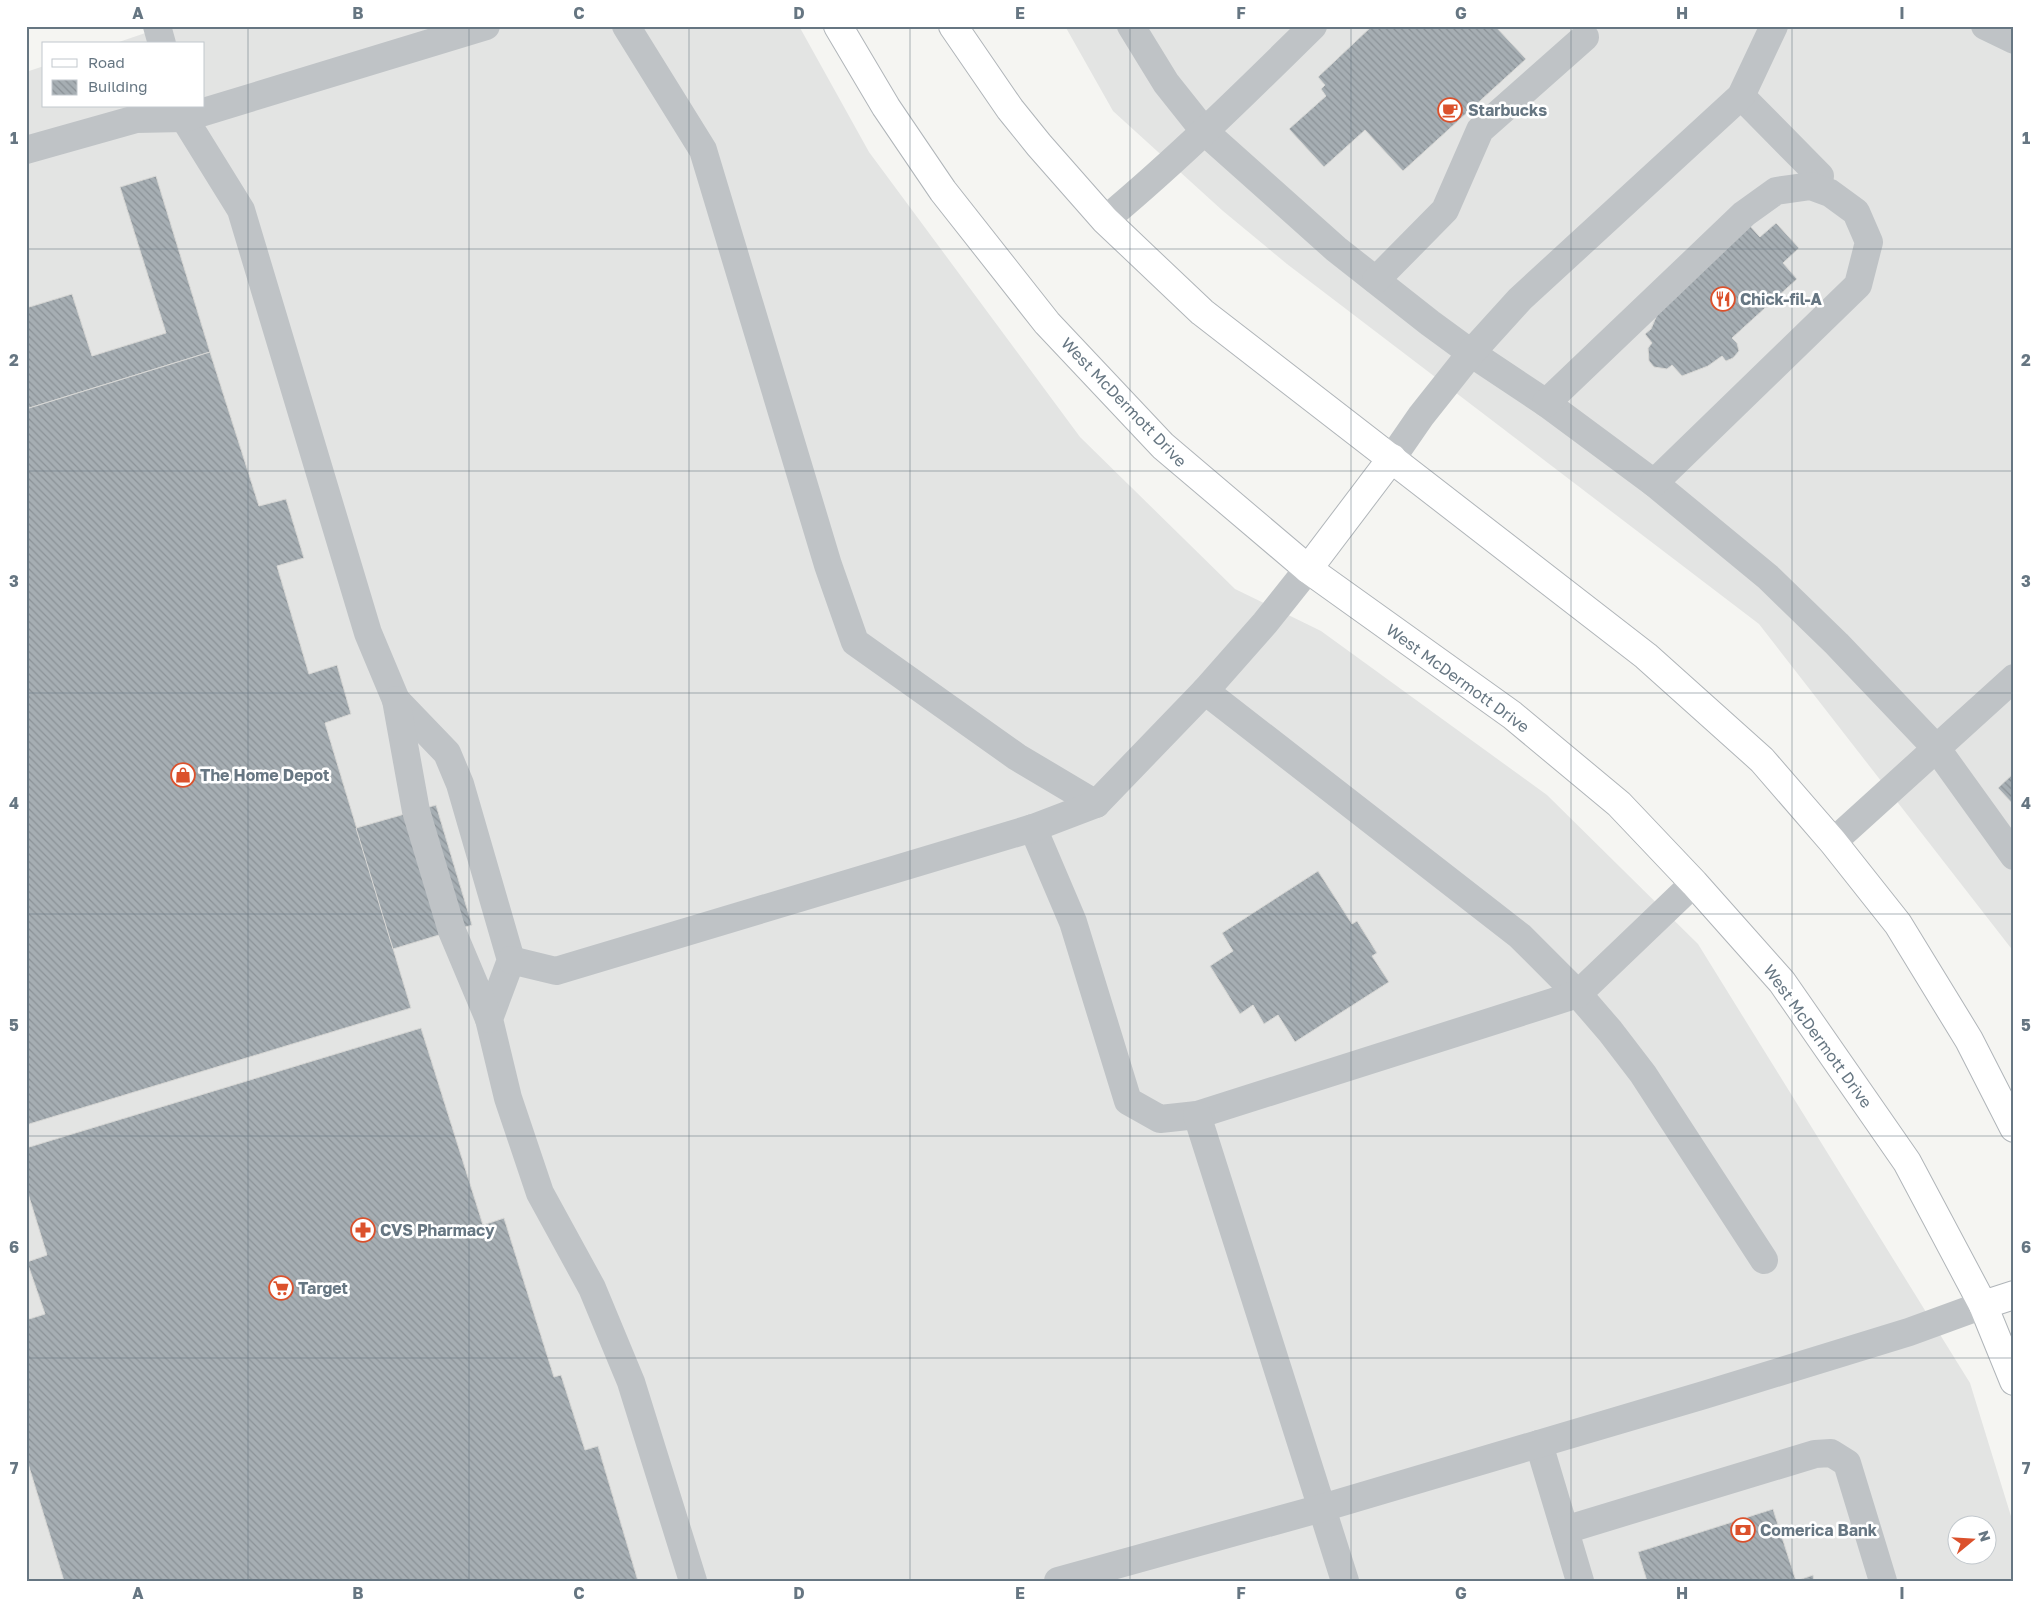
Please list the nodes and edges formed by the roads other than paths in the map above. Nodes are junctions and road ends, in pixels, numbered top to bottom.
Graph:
1 (156, 26) edge
2 (486, 26) edge
3 (626, 26) edge
4 (838, 26) edge
5 (953, 26) edge
6 (1131, 26) edge
7 (1313, 26) edge
8 (1774, 26) edge
9 (1985, 26) edge
10 (1585, 37) dead end
11 (2014, 40) edge
12 (161, 42) edge
13 (1741, 96) junction
14 (205, 106) edge
15 (197, 108) edge
16 (183, 112) edge
17 (1205, 132) junction
18 (26, 150) edge
19 (1820, 176) dead end
20 (1105, 220) junction
21 (1376, 280) junction
22 (1471, 353) junction
23 (1546, 403) junction
24 (1392, 458) junction
25 (1654, 483) junction
26 (1308, 569) junction
27 (2014, 678) edge
28 (1205, 691) junction
29 (396, 700) junction
30 (1937, 749) junction
31 (1096, 804) junction
32 (1033, 828) junction
33 (1833, 842) junction
34 (2014, 856) edge
35 (1694, 883) junction
36 (511, 960) junction
37 (1578, 994) junction
38 (488, 1019) junction
39 (1197, 1115) junction
40 (2014, 1128) edge
41 (1764, 1260) dead end
42 (2014, 1295) edge
43 (1983, 1306) junction
44 (2014, 1381) edge
45 (1539, 1444) junction
46 (1322, 1508) junction
47 (1565, 1530) junction
48 (693, 1581) edge
49 (1058, 1581) edge
50 (1345, 1581) edge
51 (1580, 1581) edge
52 (1883, 1581) edge

1 - 12 lane
2 - 14 lane
3 - 31 lane
4 - 26 main road, West McDermott Drive
5 - 20 main road
6 - 17 lane
7 - 17 lane
8 - 13 lane
9 - 11 lane
10 - 21 lane
13 - 19 lane
13 - 22 lane
15 - 16 lane
16 - 18 lane
16 - 29 lane
17 - 20 lane
17 - 21 lane
20 - 24 main road
21 - 22 lane
22 - 23 lane
22 - 24 lane
23 - 25 lane
23 - 25 lane
24 - 26 main road
24 - 33 main road
25 - 30 lane
26 - 28 lane
26 - 35 main road, West McDermott Drive
27 - 30 lane
28 - 31 lane
28 - 37 lane
29 - 36 lane
29 - 38 lane
30 - 33 lane
30 - 34 lane
31 - 32 lane
32 - 36 lane
32 - 39 lane
33 - 40 main road
35 - 37 lane
35 - 43 main road, West McDermott Drive
36 - 38 lane
37 - 39 lane
37 - 41 lane
38 - 48 lane
39 - 46 lane
42 - 43 main road
43 - 44 main road, West McDermott Drive
43 - 45 lane
45 - 46 lane
45 - 47 lane
46 - 49 lane
46 - 50 lane
47 - 51 lane
47 - 52 lane

